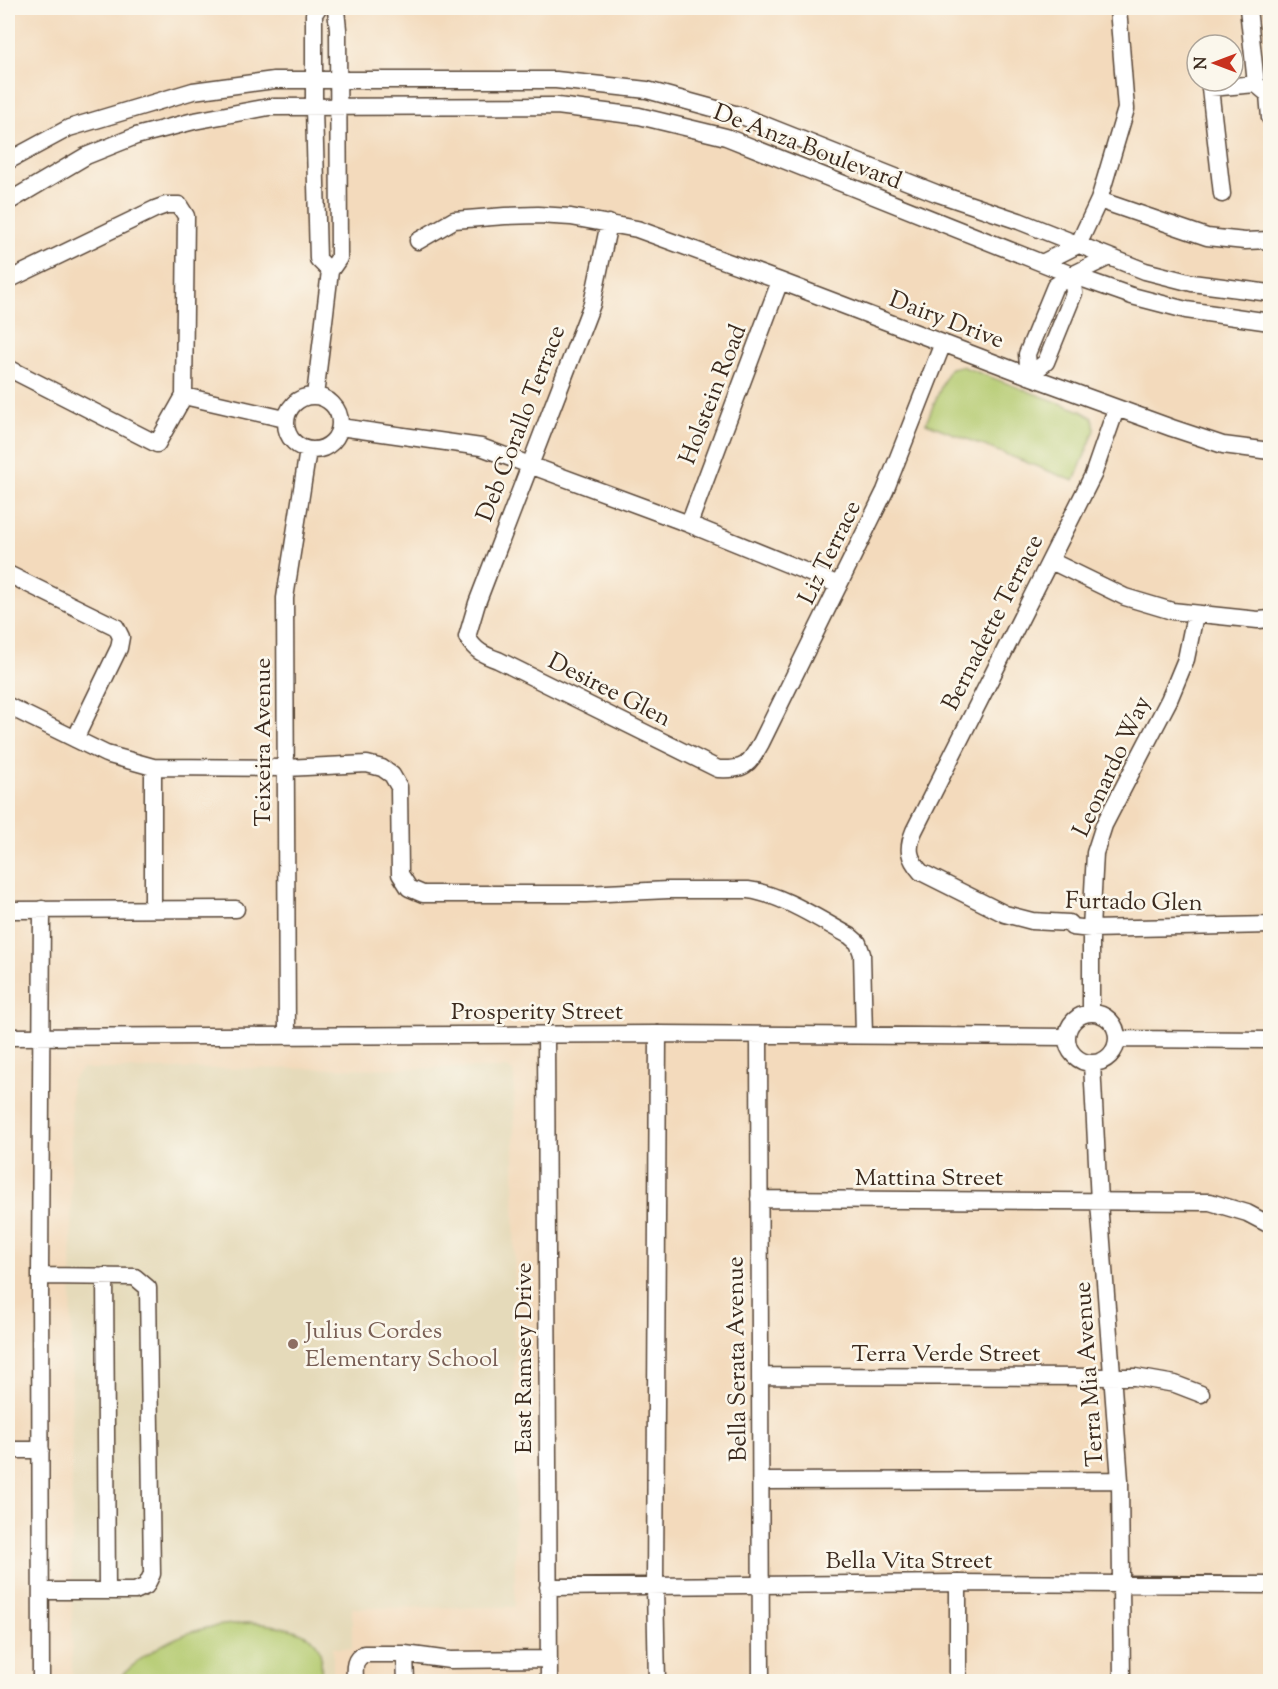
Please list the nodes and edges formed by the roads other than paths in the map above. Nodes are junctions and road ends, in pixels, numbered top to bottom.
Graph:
1 (318, 8) edge
2 (333, 8) edge
3 (1118, 8) edge
4 (1252, 11) edge
5 (313, 79) junction
6 (339, 80) junction
7 (1265, 91) edge
8 (314, 108) junction
9 (339, 108) junction
10 (1270, 118) edge
11 (8, 161) edge
12 (1222, 194) dead end
13 (1099, 200) junction
14 (8, 202) edge
15 (609, 223) junction
16 (1270, 240) edge
17 (418, 241) dead end
18 (1078, 244) junction
19 (1109, 257) junction
20 (1042, 262) junction
21 (330, 271) junction
22 (1072, 275) junction
23 (8, 280) edge
24 (780, 281) junction
25 (1270, 293) edge
26 (1270, 322) edge
27 (943, 343) junction
28 (8, 368) edge
29 (1029, 376) junction
30 (184, 396) junction
31 (315, 396) junction
32 (1116, 409) junction
33 (285, 419) junction
34 (340, 427) junction
35 (308, 450) junction
36 (1270, 451) edge
37 (530, 466) junction
38 (689, 524) junction
39 (1051, 561) junction
40 (8, 574) edge
41 (839, 585) junction
42 (1195, 615) junction
43 (1270, 619) edge
44 (468, 638) joint
45 (8, 706) edge
46 (75, 739) junction
47 (153, 767) junction
48 (286, 768) junction
49 (738, 770) joint
50 (909, 854) joint
51 (42, 909) junction
52 (153, 909) junction
53 (236, 909) dead end
54 (8, 910) edge
55 (1270, 925) edge
56 (1091, 928) junction
57 (1091, 1013) junction
58 (657, 1034) junction
59 (546, 1035) junction
60 (759, 1035) junction
61 (864, 1035) junction
62 (40, 1036) junction
63 (287, 1036) junction
64 (8, 1037) edge
65 (1067, 1037) junction
66 (1118, 1039) junction
67 (1270, 1040) edge
68 (1092, 1063) junction
69 (759, 1200) junction
70 (1099, 1202) junction
71 (1270, 1225) edge
72 (40, 1276) junction
73 (105, 1276) junction
74 (760, 1376) junction
75 (1111, 1377) junction
76 (1201, 1394) dead end
77 (8, 1450) edge
78 (41, 1450) junction
79 (1120, 1480) junction
80 (762, 1481) junction
81 (958, 1583) junction
82 (1122, 1585) junction
83 (1270, 1585) edge
84 (655, 1586) junction
85 (762, 1586) junction
86 (548, 1587) junction
87 (41, 1590) junction
88 (107, 1591) junction
89 (405, 1654) junction
90 (548, 1659) junction
91 (41, 1682) edge
92 (355, 1682) edge
93 (406, 1682) edge
94 (549, 1682) edge
95 (657, 1682) edge
96 (761, 1682) edge
97 (958, 1682) edge
98 (1122, 1682) edge

1 - 5 street
2 - 6 street
3 - 13 street
4 - 7 street
5 - 6 street, De Anza Boulevard
5 - 8 street
5 - 11 street, De Anza Boulevard
6 - 9 street
6 - 18 street, De Anza Boulevard
7 - 10 street
7 - 12 street
8 - 9 street, De Anza Boulevard
8 - 14 street, De Anza Boulevard
8 - 21 street
9 - 20 street, De Anza Boulevard
9 - 21 street
13 - 16 street
13 - 18 street
15 - 17 street, Dairy Drive
15 - 24 street, Dairy Drive
15 - 37 street, Deb Corallo Terrace
18 - 19 street, De Anza Boulevard
18 - 20 street
19 - 22 street
19 - 25 street, De Anza Boulevard
20 - 22 street, De Anza Boulevard
21 - 31 street
22 - 26 street, De Anza Boulevard
22 - 29 street
23 - 30 street
24 - 27 street, Dairy Drive
24 - 38 street, Holstein Road
27 - 29 street, Dairy Drive
27 - 41 street, Liz Terrace
28 - 30 street
29 - 32 street, Dairy Drive
30 - 33 street
31 - 33 street
31 - 34 street
32 - 36 street, Dairy Drive
32 - 39 street, Bernadette Terrace
33 - 35 street
34 - 35 street
34 - 37 street
35 - 48 street, Teixeira Avenue
37 - 38 street
37 - 44 street, Deb Corallo Terrace
38 - 41 street
39 - 42 street
39 - 50 street, Bernadette Terrace
40 - 46 street
41 - 49 street, Liz Terrace
42 - 43 street
42 - 56 street, Leonardo Way
44 - 49 street, Desiree Glen
45 - 46 street
46 - 47 street
47 - 48 street
47 - 52 street
48 - 61 street
48 - 63 street, Teixeira Avenue
50 - 56 street, Furtado Glen
51 - 52 street
51 - 54 street
51 - 62 street
52 - 53 street
55 - 56 street, Furtado Glen
56 - 57 street, Leonardo Way
57 - 65 street
57 - 66 street
58 - 59 street, Prosperity Street
58 - 60 street, Prosperity Street
58 - 84 street
59 - 63 street, Prosperity Street
59 - 86 street, East Ramsey Drive
60 - 61 street, Prosperity Street
60 - 69 street, Bella Serata Avenue
61 - 65 street, Prosperity Street
62 - 63 street, Prosperity Street
62 - 64 street, Prosperity Street
62 - 72 street
65 - 68 street
66 - 67 street
66 - 68 street
68 - 70 street, Terra Mia Avenue
69 - 70 street, Mattina Street
69 - 74 street, Bella Serata Avenue
70 - 71 street, Mattina Street
70 - 75 street, Terra Mia Avenue
72 - 73 street
72 - 78 street
73 - 88 street
73 - 88 street
74 - 75 street, Terra Verde Street
74 - 80 street, Bella Serata Avenue
75 - 76 street, Terra Verde Street
75 - 79 street, Terra Mia Avenue
77 - 78 street
78 - 87 street
79 - 80 street
79 - 82 street, Terra Mia Avenue
80 - 85 street, Bella Serata Avenue
81 - 82 street, Bella Vita Street
81 - 85 street, Bella Vita Street
81 - 97 street
82 - 83 street, Bella Vita Street
82 - 98 street, Terra Mia Avenue
84 - 85 street, Bella Vita Street
84 - 86 street, Bella Vita Street
84 - 95 street
85 - 96 street, Bella Serata Avenue
86 - 90 street, East Ramsey Drive
87 - 88 street
87 - 91 street
89 - 90 street
89 - 92 street
89 - 93 street
90 - 94 street, East Ramsey Drive

